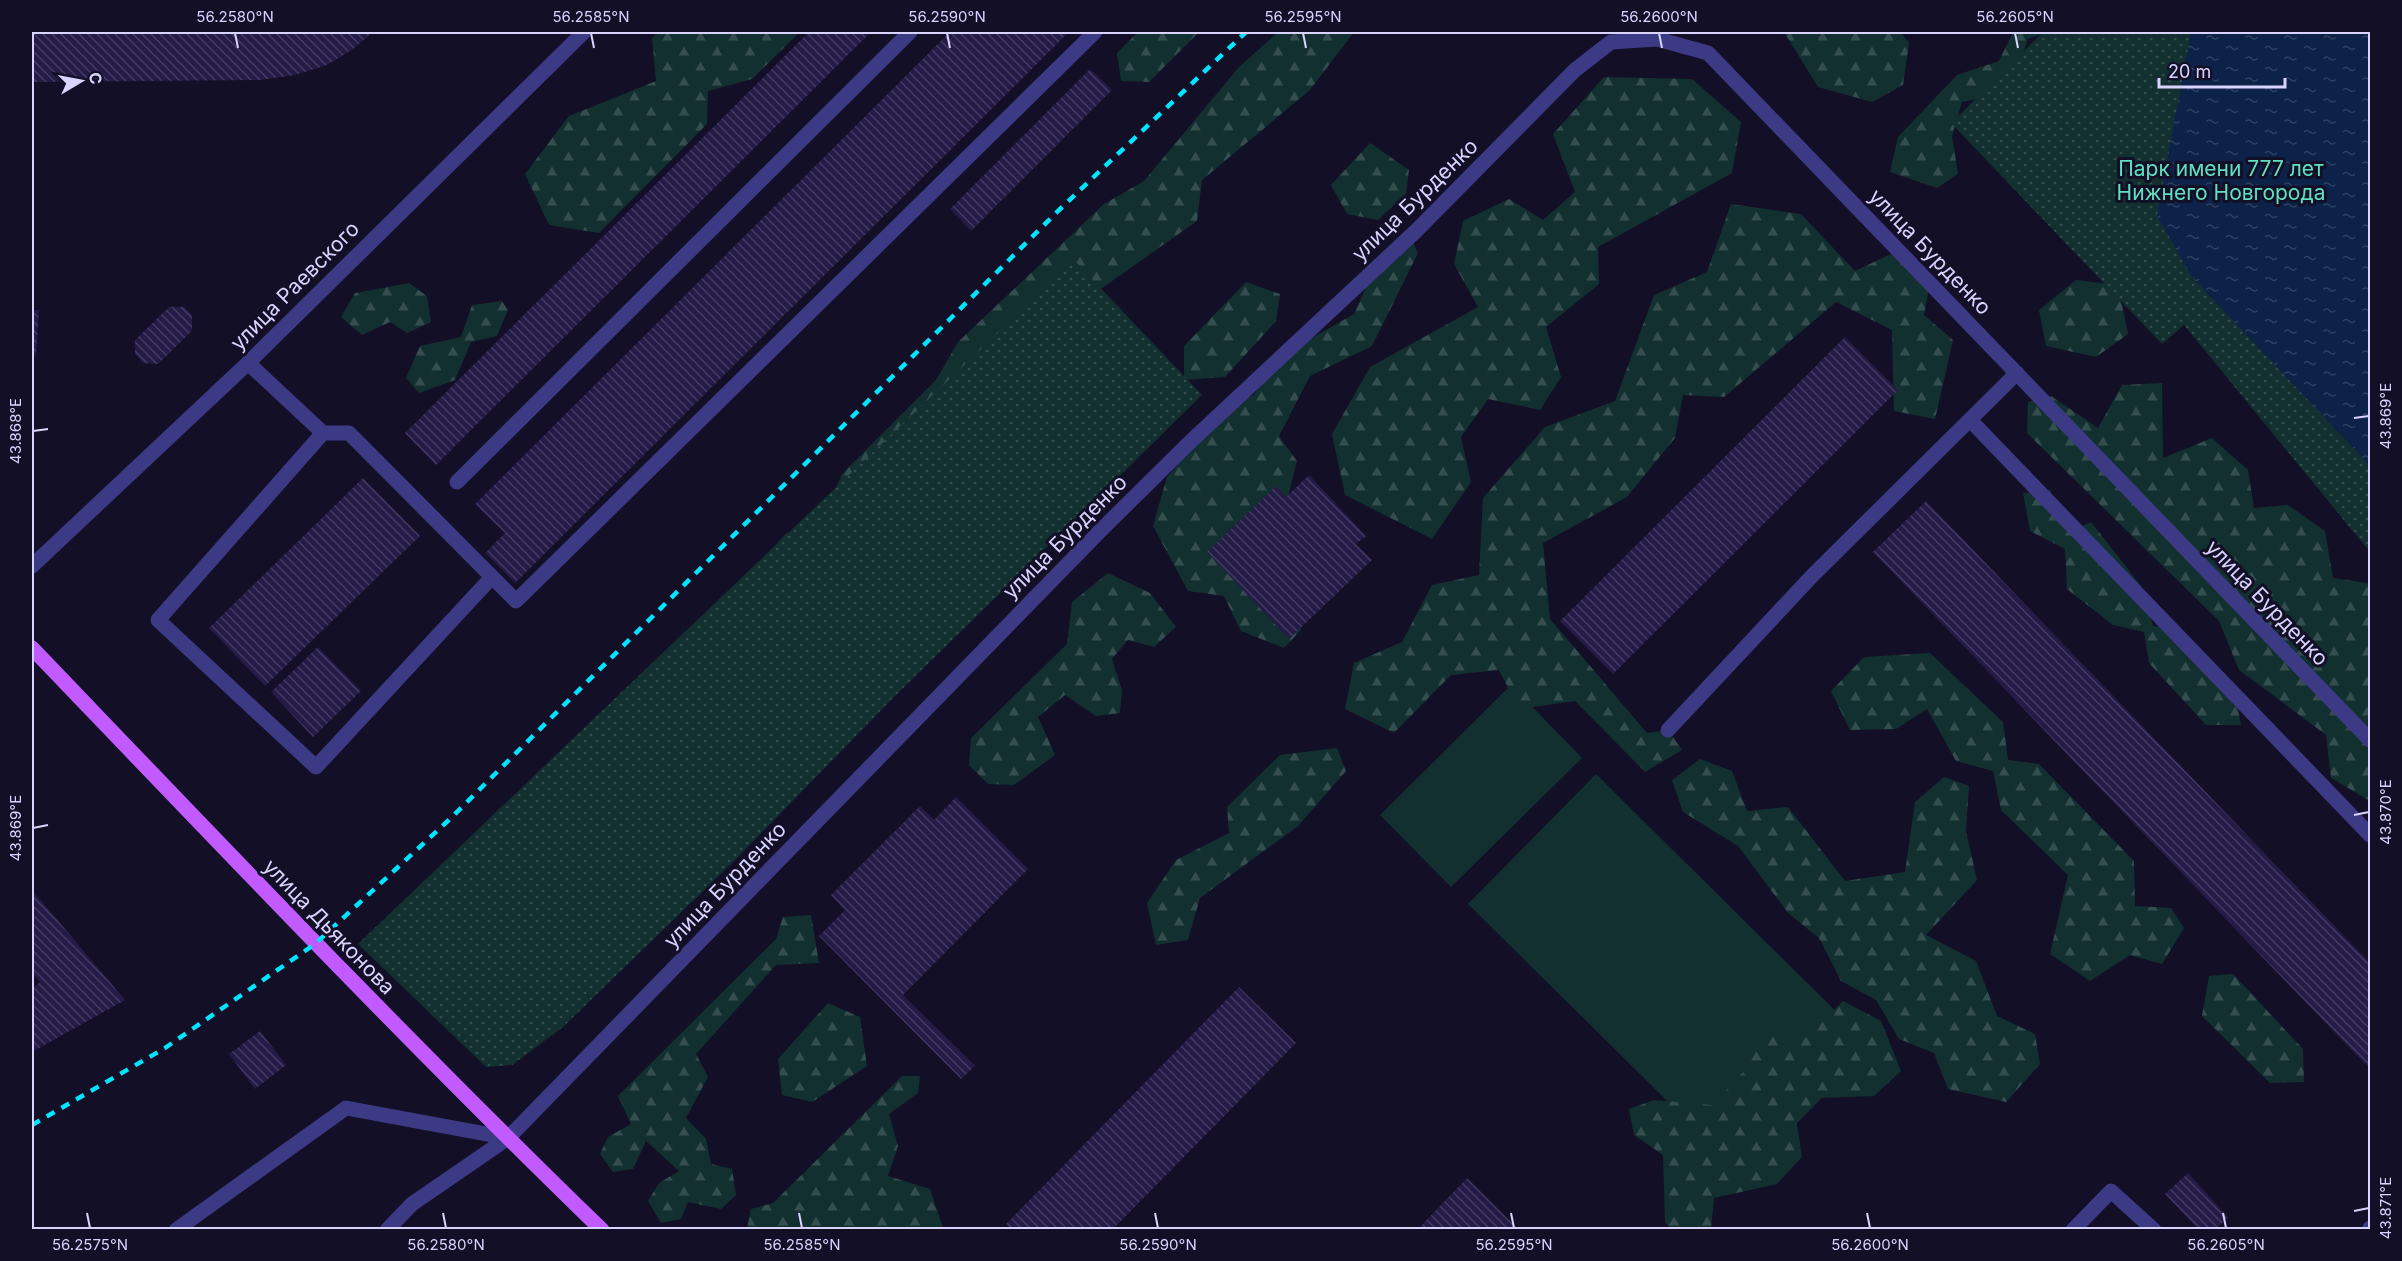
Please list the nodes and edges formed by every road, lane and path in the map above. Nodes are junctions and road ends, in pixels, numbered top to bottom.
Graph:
1 (584, 32) edge
2 (910, 32) edge
3 (1095, 32) edge
4 (1658, 35) edge
5 (248, 363) junction
6 (2017, 373) junction
7 (1970, 420) junction
8 (323, 433) junction
9 (457, 482) dead end
10 (32, 566) edge
11 (492, 578) junction
12 (32, 648) edge
13 (1668, 730) dead end
14 (2370, 740) edge
15 (2370, 835) edge
16 (507, 1138) junction
17 (176, 1230) edge
18 (387, 1230) edge
19 (602, 1230) edge
20 (2073, 1230) edge
21 (2154, 1230) edge

1 - 5 street, улица Раевского
2 - 9 street
3 - 11 street
4 - 6 street, улица Бурденко
4 - 16 street, улица Бурденко
5 - 8 street
5 - 10 street, улица Раевского
6 - 7 street
6 - 14 street, улица Бурденко
7 - 13 street
7 - 15 street
8 - 11 street
8 - 11 street
12 - 16 main road, улица Дьяконова
16 - 17 street
16 - 18 street, улица Бурденко
16 - 19 main road, улица Дьяконова
20 - 21 street

